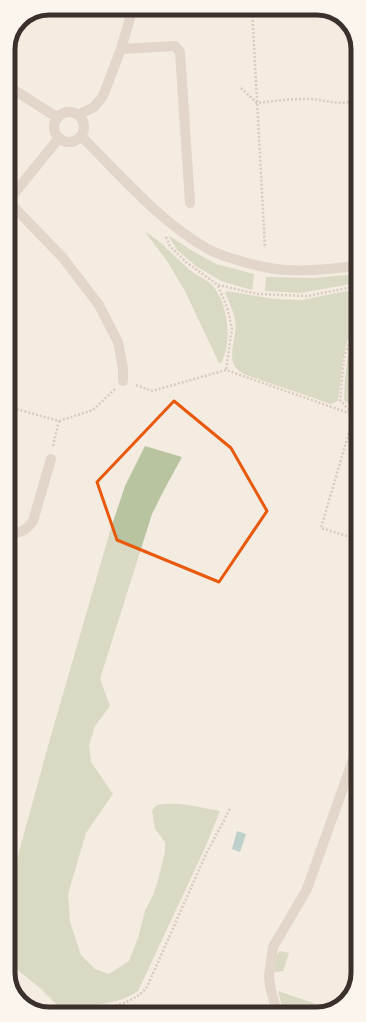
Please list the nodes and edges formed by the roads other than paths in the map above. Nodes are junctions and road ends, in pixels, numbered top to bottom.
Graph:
1 (132, 15) edge
2 (121, 49) junction
3 (15, 90) edge
4 (78, 115) junction
5 (58, 118) junction
6 (81, 136) junction
7 (59, 138) junction
8 (15, 192) edge
9 (190, 203) dead end
10 (15, 208) edge
11 (351, 267) edge
12 (123, 381) road end
13 (51, 459) road end
14 (15, 533) edge
15 (351, 766) edge
16 (275, 1007) edge

1 - 2 street
2 - 4 street
2 - 9 street
3 - 5 street
4 - 5 street
4 - 6 street
5 - 7 street
6 - 7 street
6 - 11 street
7 - 8 street
10 - 12 street
13 - 14 street
15 - 16 street

